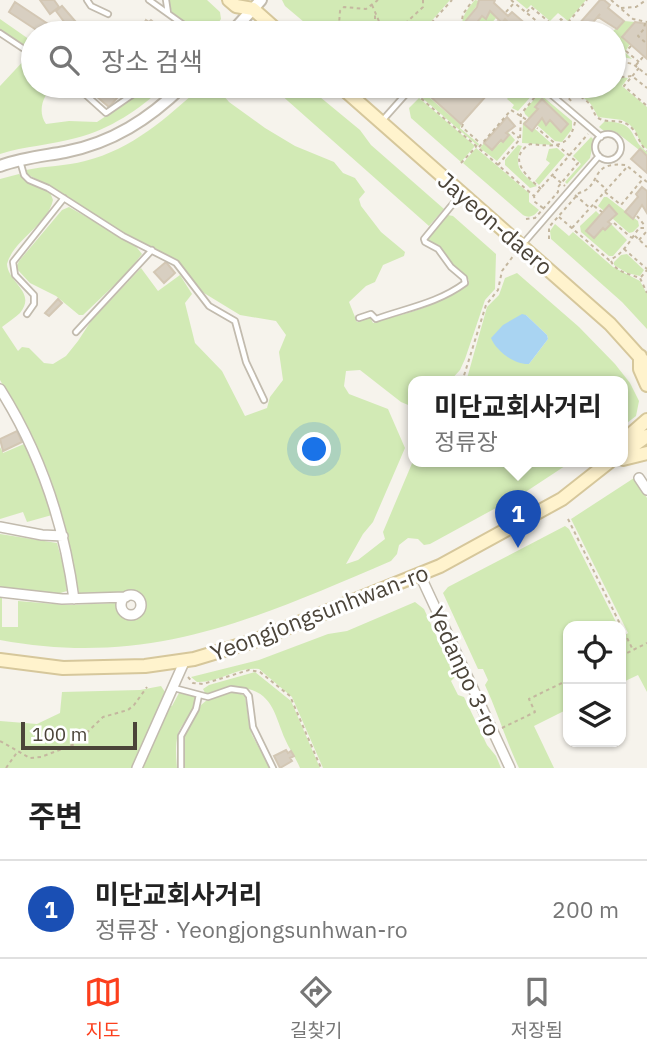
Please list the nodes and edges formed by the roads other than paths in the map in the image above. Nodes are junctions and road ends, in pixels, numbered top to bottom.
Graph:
1 (87, 0) edge
2 (149, 0) edge
3 (166, 0) edge
4 (229, 0) edge
5 (255, 3) edge
6 (108, 14) dead end
7 (168, 14) junction
8 (178, 21) edge
9 (241, 21) edge
10 (270, 21) edge
11 (2, 35) edge
12 (0, 41) edge
13 (21, 47) edge
14 (89, 98) edge
15 (128, 98) edge
16 (169, 98) edge
17 (354, 98) edge
18 (402, 98) edge
19 (552, 98) edge
20 (381, 122) junction
21 (601, 137) junction
22 (599, 156) junction
23 (20, 160) junction
24 (0, 166) edge
25 (462, 194) junction
26 (64, 198) junction
27 (521, 246) junction
28 (152, 250) junction
29 (27, 314) dead end
30 (359, 318) dead end
31 (76, 332) dead end
32 (644, 359) edge
33 (647, 385) edge
34 (0, 391) edge
35 (264, 400) dead end
36 (647, 420) edge
37 (647, 436) edge
38 (628, 437) edge
39 (628, 449) edge
40 (647, 453) edge
41 (628, 458) edge
42 (603, 467) edge
43 (639, 478) dead end
44 (647, 490) edge
45 (0, 527) edge
46 (63, 536) junction
47 (420, 575) junction
48 (0, 592) edge
49 (126, 597) dead end
50 (74, 599) junction
51 (0, 660) edge
52 (185, 660) junction
53 (173, 688) junction
54 (199, 695) junction
55 (137, 768) edge
56 (181, 768) edge
57 (273, 768) edge
58 (510, 768) edge

1 - 6 lane
2 - 7 lane
3 - 7 lane
4 - 5 main road
5 - 9 street
5 - 10 main road
7 - 8 lane
11 - 12 lane
11 - 13 lane
14 - 15 lane
16 - 23 street
17 - 20 main road, Jayeon-daero
18 - 20 lane
19 - 21 lane
20 - 25 main road, Jayeon-daero
21 - 22 lane
21 - 22 lane
22 - 27 lane
23 - 24 street
23 - 26 lane
25 - 27 main road, Jayeon-daero
25 - 30 lane
26 - 28 lane
26 - 29 lane
27 - 32 main road, Jayeon-daero
28 - 31 lane
28 - 35 lane
32 - 33 main road
34 - 46 street
36 - 38 main road
37 - 39 main road
40 - 41 main road
42 - 47 main road, Yeongjongsunhwan-ro
43 - 44 street
45 - 46 street
46 - 50 street
47 - 52 main road, Yeongjongsunhwan-ro
47 - 58 street, Yedanpo 3-ro
48 - 50 street
49 - 50 street
51 - 52 main road, Yeongjongsunhwan-ro
52 - 53 street
53 - 54 lane
53 - 55 street
54 - 56 lane
54 - 57 lane

